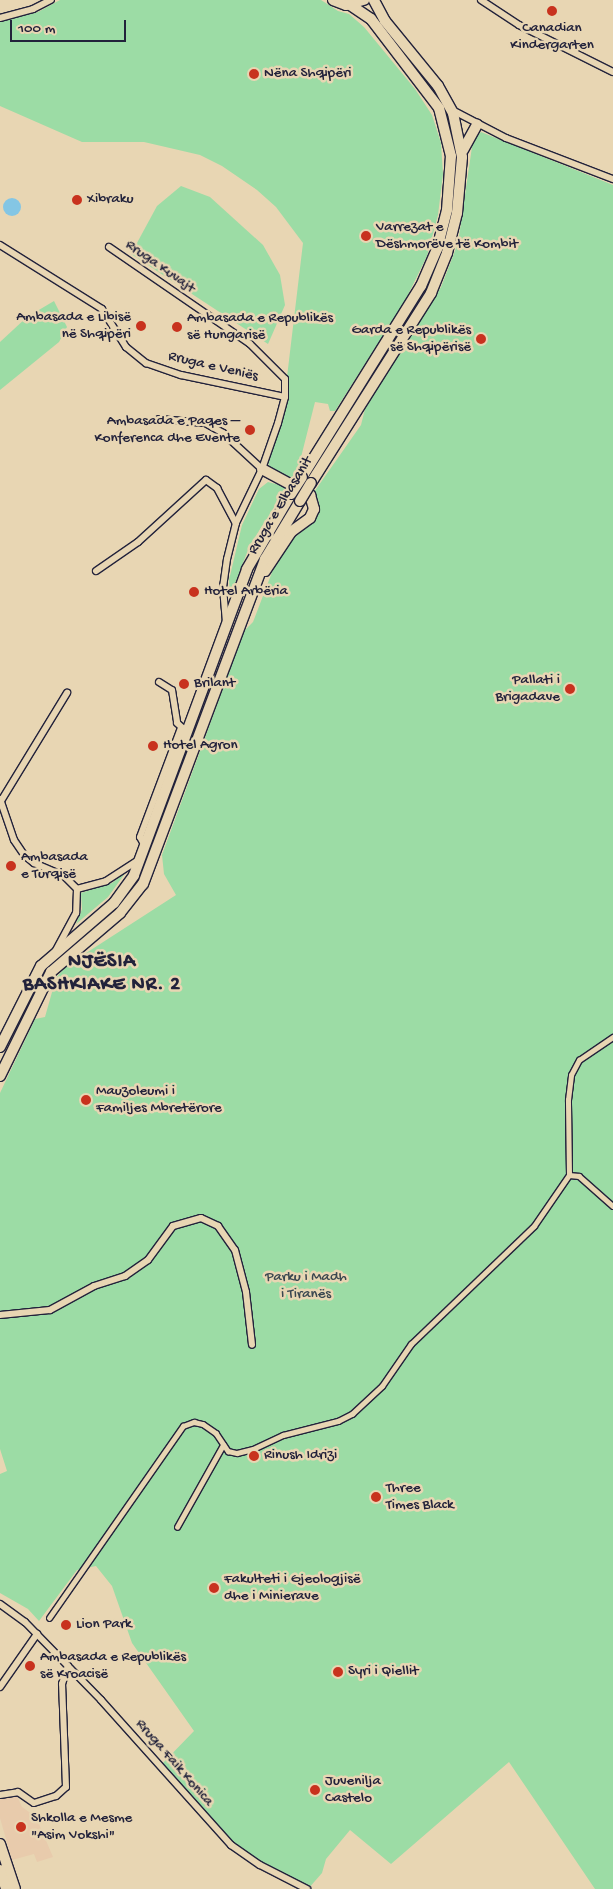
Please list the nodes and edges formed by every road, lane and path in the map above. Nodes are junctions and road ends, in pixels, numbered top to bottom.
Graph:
1 (51, 0) edge
2 (333, 0) edge
3 (364, 0) edge
4 (374, 0) edge
5 (481, 0) edge
6 (350, 5) junction
7 (0, 18) edge
8 (613, 72) edge
9 (452, 110) junction
10 (477, 125) junction
11 (462, 153) junction
12 (613, 179) edge
13 (0, 245) edge
14 (109, 247) dead end
15 (285, 397) junction
16 (158, 419) dead end
17 (262, 469) junction
18 (307, 480) junction
19 (236, 523) junction
20 (96, 571) dead end
21 (254, 586) junction
22 (227, 628) junction
23 (159, 682) dead end
24 (67, 693) dead end
25 (184, 729) junction
26 (0, 800) edge
27 (2, 817) edge
28 (144, 853) junction
29 (77, 889) junction
30 (55, 952) junction
31 (613, 1038) edge
32 (0, 1047) edge
33 (0, 1076) edge
34 (569, 1175) junction
35 (613, 1206) edge
36 (0, 1315) edge
37 (252, 1345) dead end
38 (223, 1445) junction
39 (177, 1527) dead end
40 (0, 1604) edge
41 (48, 1618) dead end
42 (37, 1634) junction
43 (68, 1666) junction
44 (0, 1686) edge
45 (0, 1795) edge
46 (0, 1844) edge
47 (0, 1870) edge
48 (6, 1889) edge
49 (15, 1889) edge
50 (307, 1889) edge

1 - 7 street
2 - 6 main road, Rruga e Elbasanit
3 - 6 main road
4 - 9 main road, Rruga e Elbasanit
5 - 8 street
6 - 18 main road, Rruga e Elbasanit
9 - 10 street
9 - 11 main road, Rruga e Elbasanit
10 - 11 main road
10 - 12 street
11 - 18 main road, Rruga e Elbasanit
13 - 15 street, Rruga e Veniës
14 - 15 street, Rruga Kuvajt
15 - 17 street, Rruga Kuvajt
16 - 17 street
17 - 19 street, Rruga Kuvajt
17 - 21 main road
18 - 21 main road, Rruga e Elbasanit, bridge
18 - 22 main road, Rruga e Elbasanit, bridge
19 - 20 street
19 - 22 street, Rruga Kuvajt
21 - 33 main road, Rruga e Elbasanit
22 - 25 main road, Rruga e Elbasanit
23 - 25 street
24 - 26 street
25 - 28 main road, Rruga e Elbasanit
26 - 27 street
27 - 29 street
28 - 29 street
28 - 30 main road, Rruga e Elbasanit
29 - 30 street
30 - 32 main road, Rruga e Elbasanit
31 - 34 street
34 - 35 street
34 - 38 street
36 - 37 street
38 - 39 street
38 - 41 street
40 - 42 street, Rruga Faik Konica
42 - 43 street, Rruga Faik Konica
42 - 44 street
43 - 45 street
43 - 50 street, Rruga Faik Konica
46 - 49 main road
47 - 48 main road

